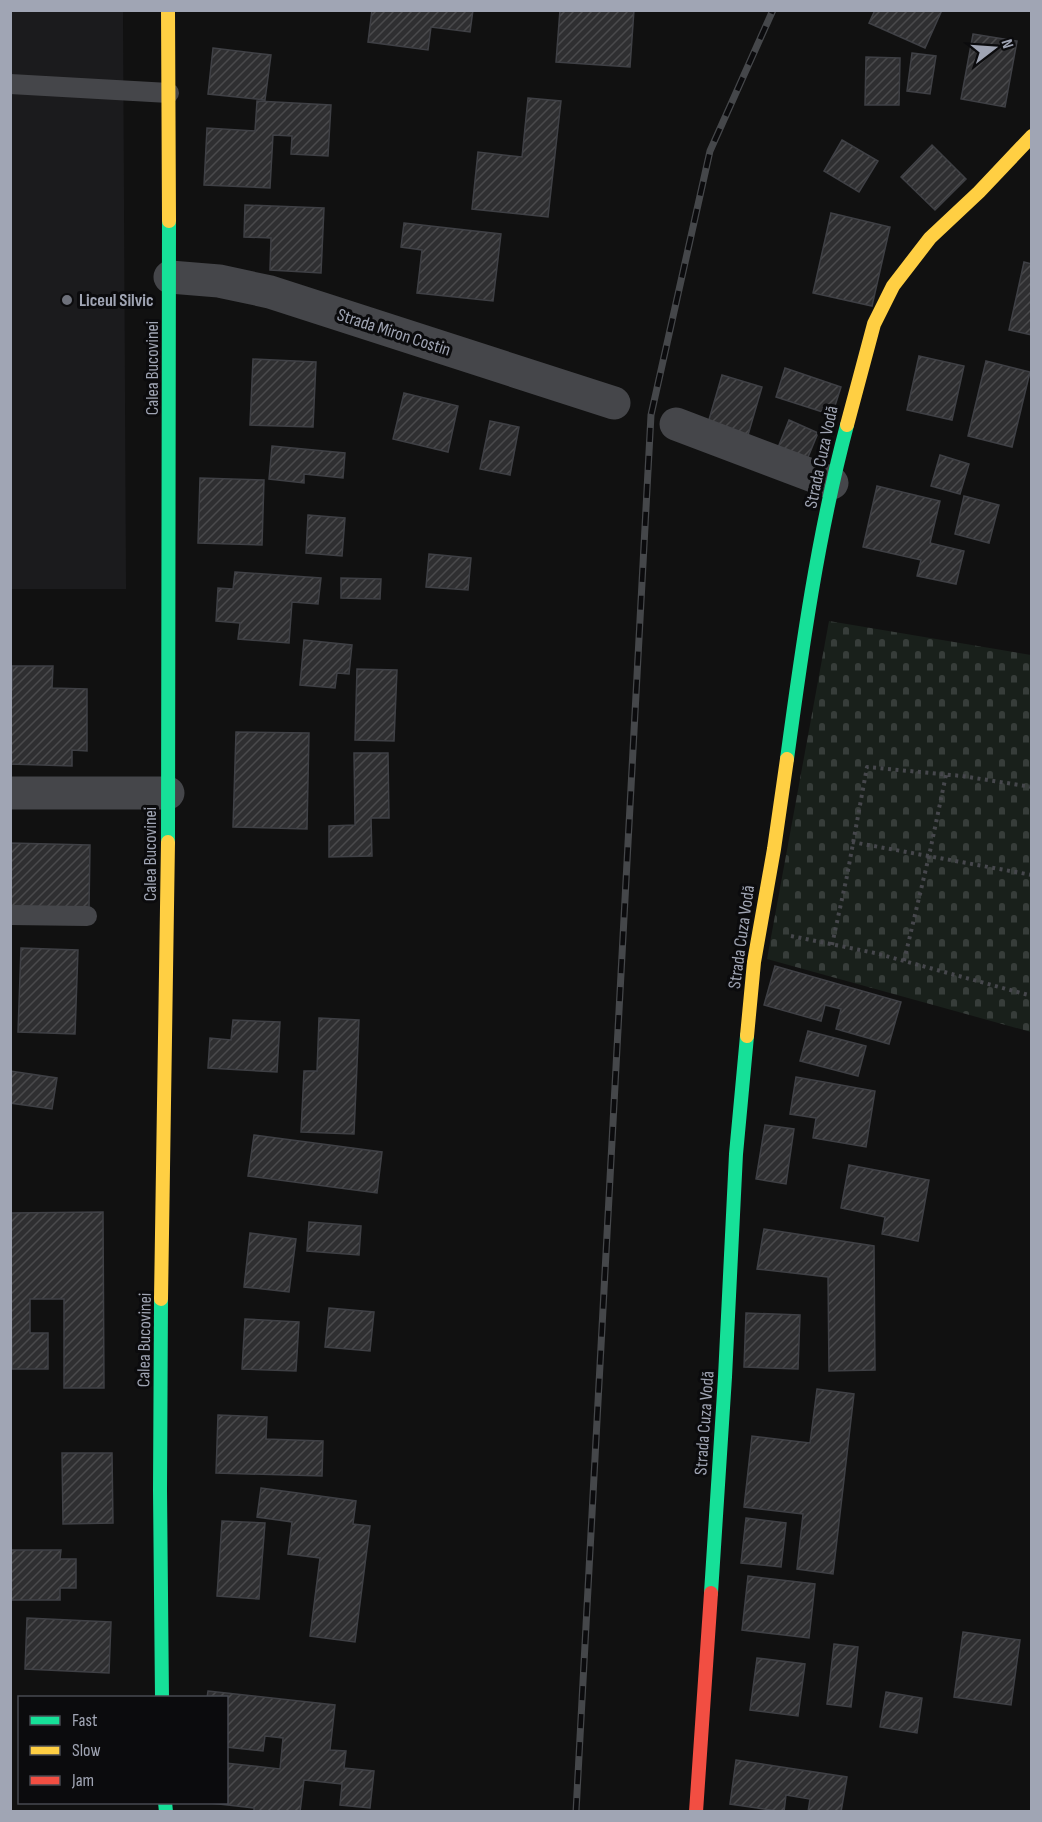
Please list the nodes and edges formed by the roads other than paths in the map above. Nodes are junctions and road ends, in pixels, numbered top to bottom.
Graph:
1 (168, 10) edge
2 (10, 84) edge
3 (169, 93) junction
4 (1032, 136) edge
5 (170, 277) junction
6 (614, 403) dead end
7 (676, 424) dead end
8 (832, 483) junction
9 (168, 792) junction
10 (10, 793) edge
11 (10, 915) edge
12 (87, 916) dead end
13 (162, 1696) edge
14 (696, 1812) edge

1 - 3 main road, Calea Bucovinei
2 - 3 lane
3 - 5 main road, Calea Bucovinei
4 - 8 main road, Strada Cuza Vodă
5 - 6 street, Strada Miron Costin
5 - 9 main road, Calea Bucovinei
7 - 8 street
8 - 14 main road, Strada Cuza Vodă
9 - 10 street
9 - 13 main road, Calea Bucovinei
11 - 12 lane

